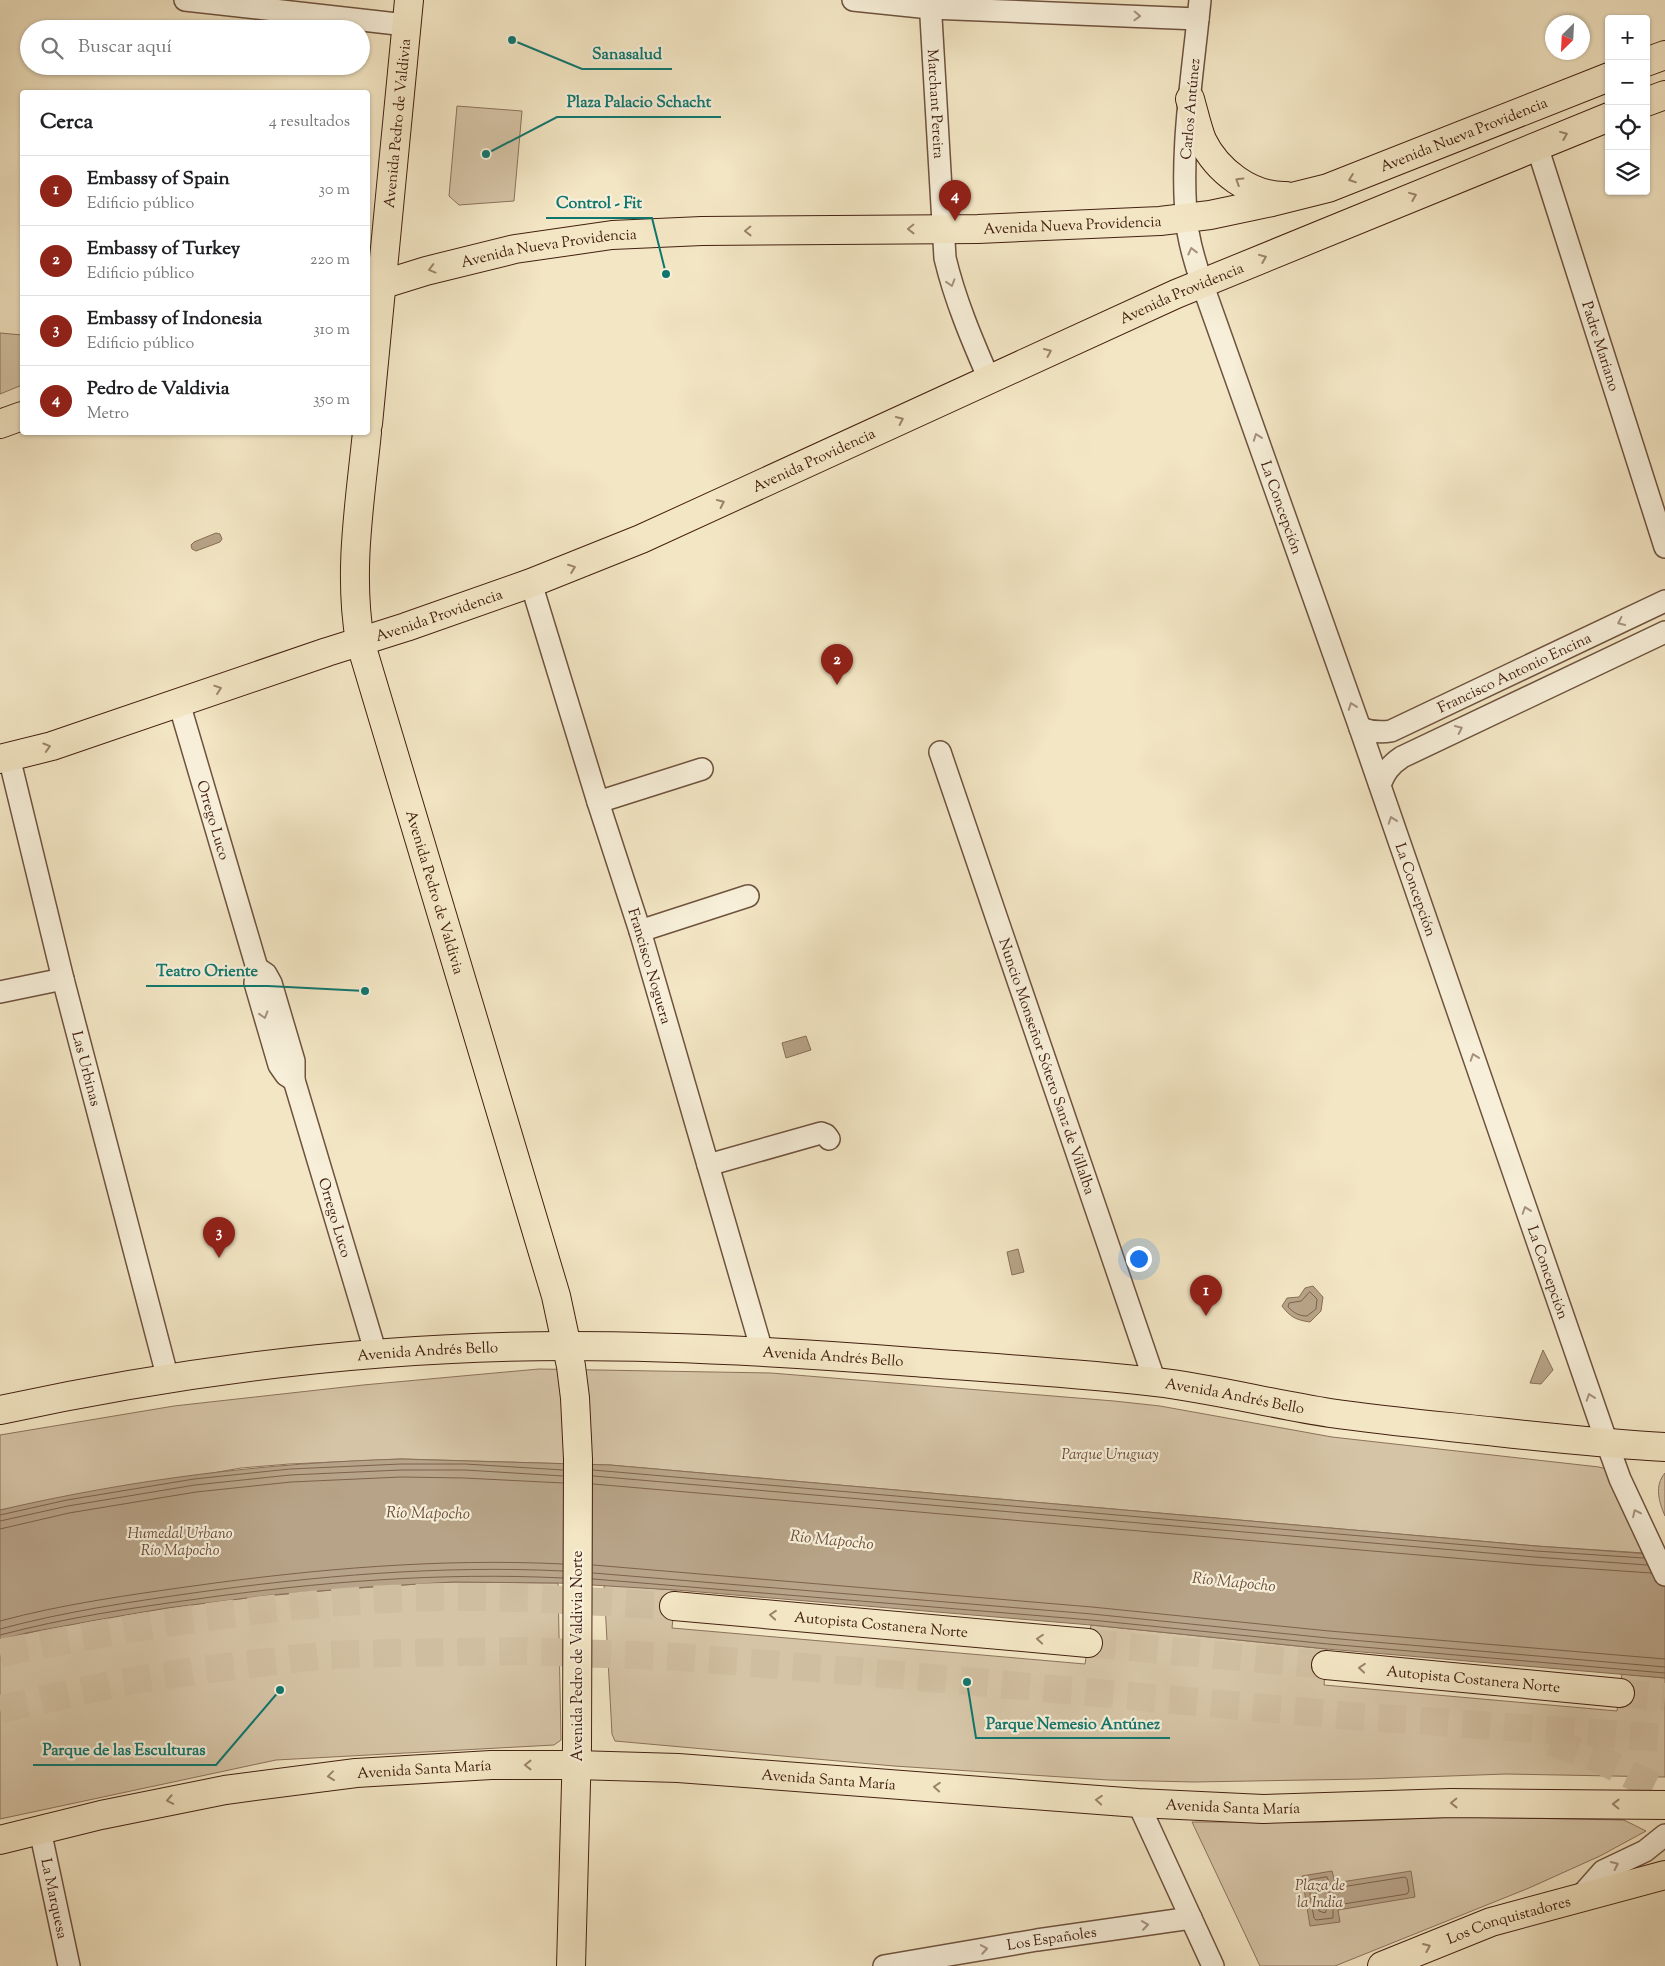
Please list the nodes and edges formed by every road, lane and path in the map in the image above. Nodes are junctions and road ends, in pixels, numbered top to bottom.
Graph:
1 (186, 0) edge
2 (853, 0) edge
3 (930, 4) edge
4 (1199, 9) edge
5 (408, 13) edge
6 (1665, 55) edge
7 (1650, 61) edge
8 (1605, 79) edge
9 (1665, 95) edge
10 (1190, 99) junction
11 (1650, 101) edge
12 (1605, 119) edge
13 (1537, 146) junction
14 (1302, 195) junction
15 (1187, 218) junction
16 (943, 229) junction
17 (1202, 283) junction
18 (374, 287) edge
19 (370, 378) edge
20 (989, 379) junction
21 (20, 417) edge
22 (0, 424) edge
23 (367, 435) edge
24 (1665, 547) edge
25 (531, 583) junction
26 (1665, 601) edge
27 (1665, 632) edge
28 (360, 642) junction
29 (179, 703) junction
30 (1418, 718) junction
31 (1360, 728) junction
32 (1430, 743) junction
33 (940, 752) dead end
34 (4, 758) edge
35 (702, 769) dead end
36 (1380, 785) junction
37 (598, 802) junction
38 (748, 896) dead end
39 (640, 932) junction
40 (63, 979) junction
41 (0, 992) edge
42 (829, 1139) dead end
43 (708, 1165) junction
44 (568, 1346) junction
45 (762, 1351) junction
46 (376, 1354) junction
47 (168, 1379) junction
48 (1155, 1382) junction
49 (0, 1410) edge
50 (1606, 1443) junction
51 (1665, 1447) edge
52 (1661, 1566) edge
53 (674, 1606) tunnel mouth
54 (1088, 1643) tunnel mouth
55 (1326, 1665) tunnel mouth
56 (1620, 1693) tunnel mouth
57 (576, 1765) junction
58 (1138, 1803) junction
59 (1665, 1804) edge
60 (40, 1830) junction
61 (1665, 1835) edge
62 (0, 1840) edge
63 (1665, 1875) edge
64 (1638, 1882) junction
65 (1665, 1884) edge
66 (1580, 1897) junction
67 (1191, 1918) junction
68 (69, 1966) edge
69 (571, 1966) edge
70 (884, 1966) edge
71 (1213, 1966) edge
72 (1382, 1966) edge

1 - 5 street
2 - 3 street
3 -> 4 street
3 - 16 street, Marchant Pereira
4 - 10 street, Carlos Antúnez
5 - 18 main road, Avenida Pedro de Valdivia
6 - 7 main road
8 -> 14 main road, Avenida Nueva Providencia
9 - 11 main road
14 -> 10 main road
10 - 15 street, Carlos Antúnez
13 -> 12 main road, Avenida Providencia
17 -> 13 main road, Avenida Providencia
13 - 24 street, Padre Mariano
14 - 15 main road, Avenida Nueva Providencia
15 - 16 main road, Avenida Nueva Providencia
17 -> 15 street, La Concepción
16 -> 18 main road, Avenida Nueva Providencia
16 -> 20 street, Marchant Pereira
20 -> 17 main road, Avenida Providencia
31 -> 17 street, La Concepción
18 - 19 main road, Avenida Pedro de Valdivia
25 -> 20 main road, Avenida Providencia
21 - 22 main road
23 - 28 main road, Avenida Pedro de Valdivia
25 - 28 main road, Avenida Providencia
25 - 37 street, Francisco Noguera
26 -> 30 street, Francisco Antonio Encina
32 -> 27 street, Francisco Antonio Encina
29 -> 28 main road, Avenida Providencia
28 - 44 main road, Avenida Pedro de Valdivia
34 -> 29 main road, Avenida Providencia
29 - 46 street, Orrego Luco
30 - 31 street, Francisco Antonio Encina
30 - 32 street
31 - 36 street, La Concepción
32 - 36 street, Francisco Antonio Encina
33 - 48 street, Nuncio Monseñor Sótero Sanz de Villalba
34 - 40 street, Las Urbinas
35 - 37 street
50 -> 36 street, La Concepción
37 - 39 street, Francisco Noguera
38 - 39 street
39 - 43 street, Francisco Noguera
40 - 41 street
40 - 47 street, Las Urbinas
42 - 43 street
43 - 45 street, Francisco Noguera
44 - 45 main road, Avenida Andrés Bello
44 - 46 main road, Avenida Andrés Bello
44 - 57 main road, Avenida Pedro de Valdivia Norte
45 - 48 main road, Avenida Andrés Bello
46 - 47 main road, Avenida Andrés Bello
47 - 49 main road, Avenida Andrés Bello
48 - 50 main road, Avenida Andrés Bello
50 - 51 main road, Avenida Andrés Bello
52 -> 50 street, La Concepción
54 -> 53 main road, Autopista Costanera Norte
56 -> 55 main road, Autopista Costanera Norte
58 -> 57 main road, Avenida Santa María
57 -> 60 main road, Avenida Santa María
57 - 69 main road, Avenida Pedro de Valdivia Norte
59 -> 58 main road, Avenida Santa María
58 - 67 street
60 - 62 main road, Avenida Santa María
60 - 68 street, La Marquesa
66 -> 61 street
63 - 64 main road, Los Conquistadores
64 - 65 street, Los Conquistadores
64 - 66 main road, Los Conquistadores
72 -> 66 main road, Los Conquistadores
70 -> 67 street, Los Españoles
67 - 71 street

